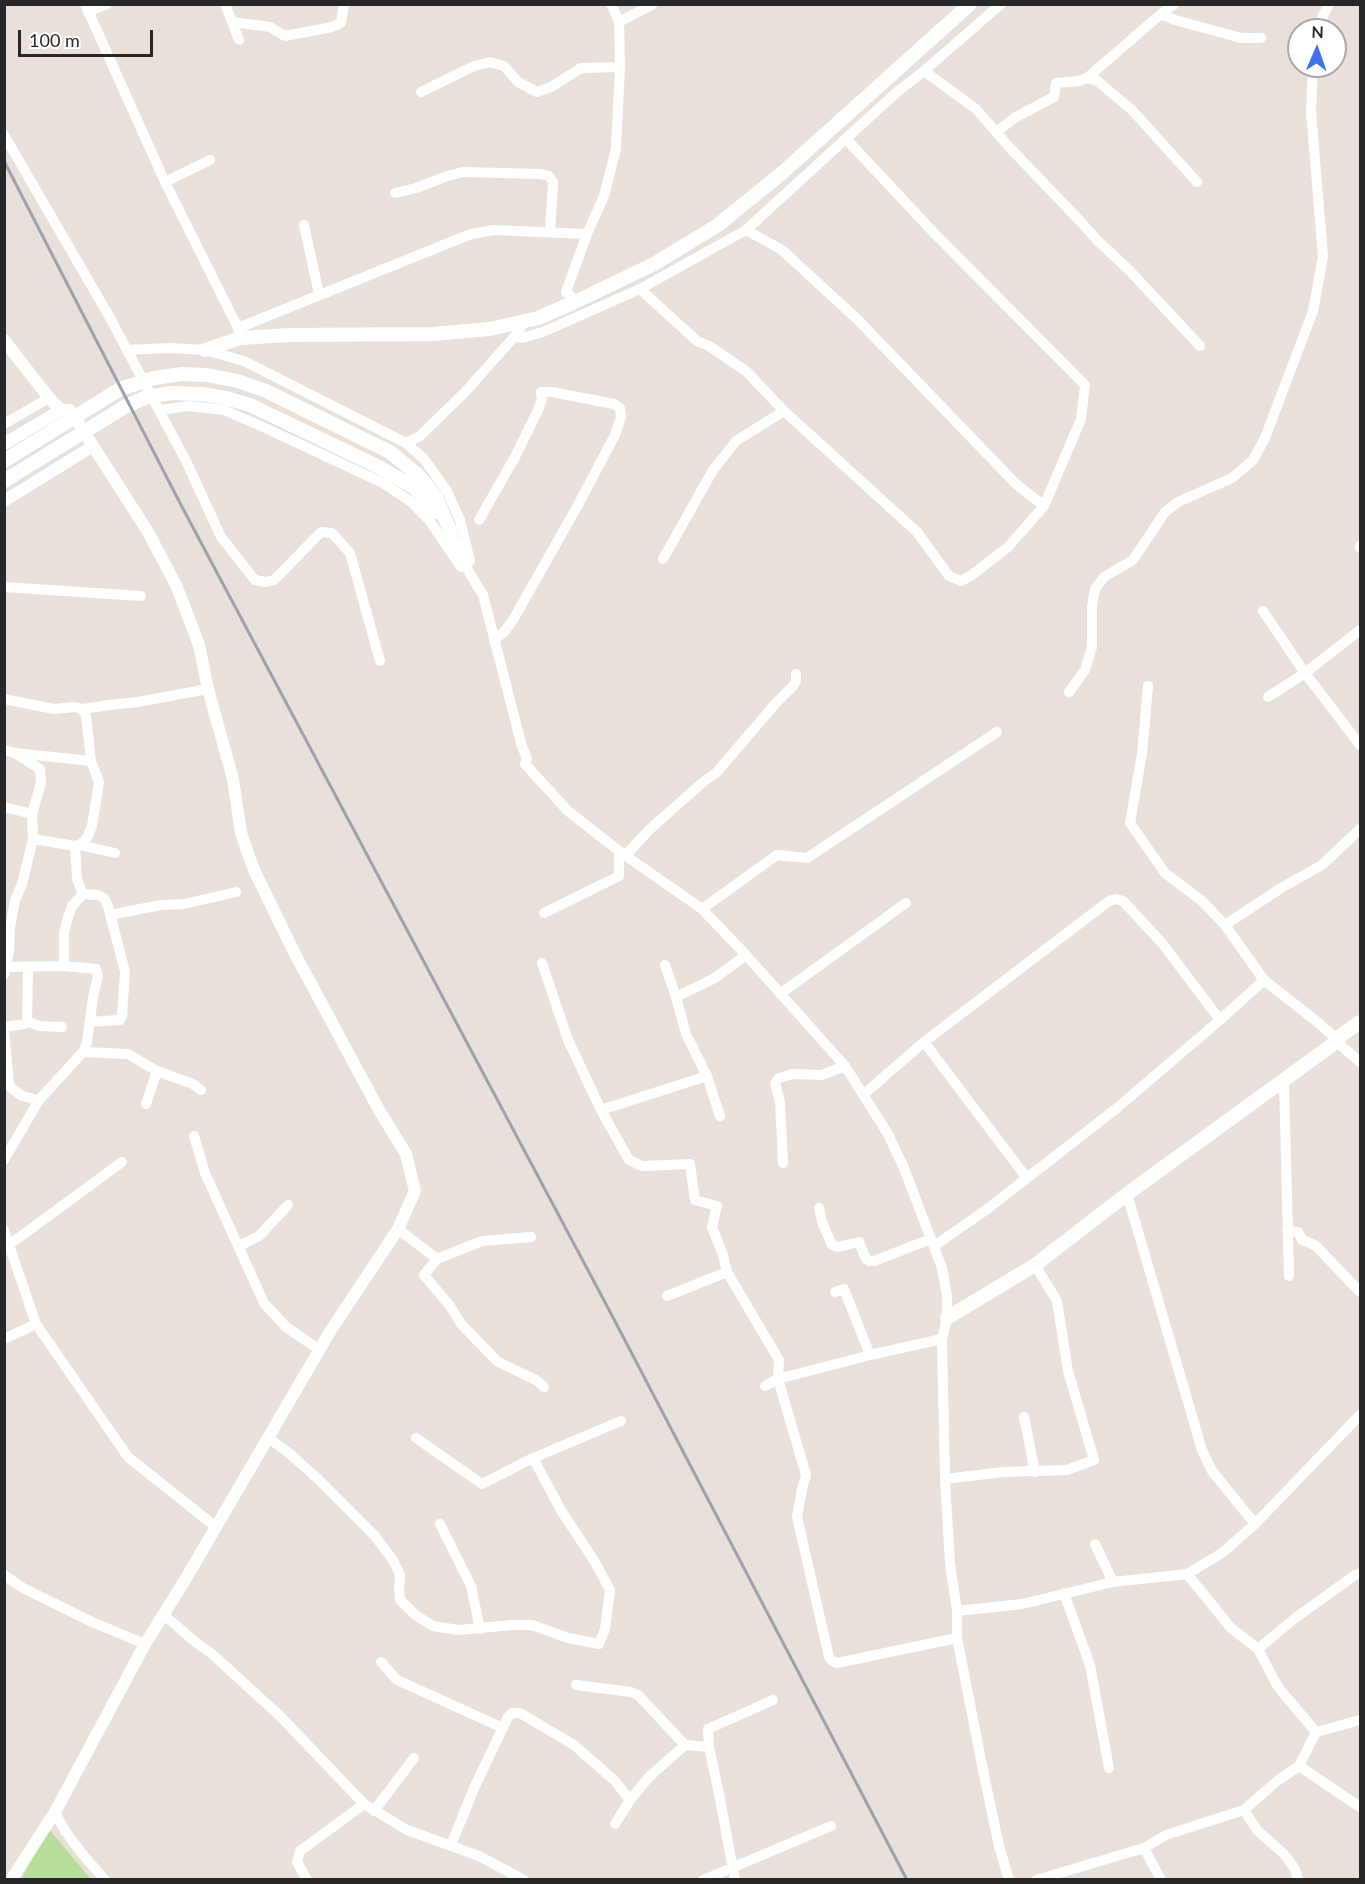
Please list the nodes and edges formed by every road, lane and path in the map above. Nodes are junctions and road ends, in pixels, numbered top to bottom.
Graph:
1 (107, 4) edge
2 (225, 4) edge
3 (344, 4) edge
4 (611, 4) edge
5 (653, 4) edge
6 (970, 4) edge
7 (1001, 4) edge
8 (1174, 4) edge
9 (1329, 4) edge
10 (86, 8) edge
11 (1161, 14) junction
12 (1322, 18) edge
13 (231, 21) junction
14 (619, 22) junction
15 (1262, 38) dead end
16 (239, 40) dead end
17 (620, 67) junction
18 (924, 71) junction
19 (1093, 76) junction
20 (1312, 78) edge
21 (421, 92) dead end
22 (996, 132) junction
23 (4, 135) edge
24 (846, 139) junction
25 (210, 160) dead end
26 (165, 182) junction
27 (1197, 182) dead end
28 (394, 194) dead end
29 (304, 225) dead end
30 (746, 230) junction
31 (550, 231) junction
32 (587, 234) junction
33 (640, 289) junction
34 (319, 294) junction
35 (577, 301) junction
36 (524, 322) junction
37 (239, 333) junction
38 (516, 336) junction
39 (4, 340) edge
40 (1200, 346) dead end
41 (127, 350) junction
42 (205, 350) junction
43 (49, 398) junction
44 (62, 410) junction
45 (159, 410) junction
46 (784, 411) junction
47 (4, 424) edge
48 (406, 443) junction
49 (4, 444) edge
50 (93, 446) junction
51 (4, 461) edge
52 (4, 482) edge
53 (4, 501) edge
54 (1044, 506) junction
55 (479, 520) dead end
56 (451, 533) junction
57 (663, 560) dead end
58 (4, 588) edge
59 (483, 595) junction
60 (141, 596) dead end
61 (1263, 611) dead end
62 (1360, 630) edge
63 (494, 640) junction
64 (380, 661) dead end
65 (1305, 673) junction
66 (796, 674) dead end
67 (1148, 686) dead end
68 (208, 689) junction
69 (1069, 693) dead end
70 (1268, 698) dead end
71 (4, 699) edge
72 (82, 710) junction
73 (997, 732) dead end
74 (1360, 745) edge
75 (10, 752) edge
76 (91, 761) junction
77 (4, 807) edge
78 (32, 814) junction
79 (1360, 829) edge
80 (33, 839) junction
81 (78, 846) junction
82 (115, 853) dead end
83 (622, 853) junction
84 (236, 892) dead end
85 (83, 894) junction
86 (906, 903) dead end
87 (702, 909) junction
88 (544, 913) dead end
89 (110, 915) junction
90 (1225, 925) junction
91 (746, 955) junction
92 (542, 963) dead end
93 (665, 965) dead end
94 (64, 966) junction
95 (28, 967) junction
96 (5, 971) edge
97 (1264, 980) junction
98 (780, 994) junction
99 (676, 997) junction
100 (1221, 1020) junction
101 (27, 1021) junction
102 (90, 1022) junction
103 (1360, 1022) edge
104 (4, 1027) edge
105 (62, 1027) dead end
106 (1336, 1040) junction
107 (924, 1042) junction
108 (83, 1052) junction
109 (1360, 1062) edge
110 (845, 1066) junction
111 (157, 1071) junction
112 (707, 1076) junction
113 (1284, 1080) junction
114 (201, 1090) dead end
115 (864, 1094) junction
116 (39, 1100) junction
117 (146, 1104) dead end
118 (601, 1110) junction
119 (720, 1116) dead end
120 (194, 1136) dead end
121 (4, 1160) edge
122 (122, 1162) dead end
123 (783, 1163) dead end
124 (1026, 1177) junction
125 (1128, 1194) junction
126 (288, 1205) dead end
127 (819, 1208) dead end
128 (398, 1229) junction
129 (4, 1230) edge
130 (1287, 1231) junction
131 (531, 1237) dead end
132 (932, 1242) junction
133 (9, 1245) junction
134 (239, 1246) junction
135 (437, 1259) junction
136 (1035, 1265) junction
137 (727, 1272) junction
138 (1289, 1276) dead end
139 (835, 1292) dead end
140 (1360, 1292) edge
141 (667, 1296) dead end
142 (947, 1318) junction
143 (36, 1324) junction
144 (4, 1339) edge
145 (942, 1339) junction
146 (320, 1350) junction
147 (870, 1355) junction
148 (778, 1379) junction
149 (765, 1386) dead end
150 (544, 1387) dead end
151 (1360, 1415) edge
152 (1024, 1417) dead end
153 (621, 1421) dead end
154 (267, 1437) junction
155 (416, 1438) dead end
156 (533, 1458) junction
157 (1035, 1472) junction
158 (945, 1479) junction
159 (440, 1524) dead end
160 (1255, 1524) junction
161 (216, 1527) junction
162 (1095, 1544) dead end
163 (1187, 1574) junction
164 (1360, 1574) edge
165 (4, 1575) edge
166 (1113, 1582) junction
167 (1064, 1593) junction
168 (957, 1611) junction
169 (164, 1615) junction
170 (480, 1629) junction
171 (957, 1638) junction
172 (145, 1644) junction
173 (1258, 1649) junction
174 (381, 1662) dead end
175 (576, 1685) dead end
176 (773, 1700) dead end
177 (1360, 1720) edge
178 (503, 1728) junction
179 (1316, 1732) junction
180 (684, 1745) junction
181 (709, 1747) junction
182 (414, 1758) dead end
183 (1299, 1766) junction
184 (1109, 1768) dead end
185 (630, 1800) junction
186 (364, 1804) junction
187 (1360, 1807) edge
188 (1244, 1809) junction
189 (374, 1811) junction
190 (55, 1812) junction
191 (615, 1824) dead end
192 (831, 1826) dead end
193 (451, 1845) junction
194 (1144, 1848) junction
195 (732, 1868) junction
196 (11, 1880) edge
197 (105, 1880) edge
198 (307, 1880) edge
199 (524, 1880) edge
200 (703, 1880) edge
201 (735, 1880) edge
202 (1009, 1880) edge
203 (1036, 1880) edge
204 (1161, 1880) edge
205 (1298, 1880) edge

1 - 10 street
2 - 13 street
3 - 13 street
4 - 14 street
5 - 14 street
6 - 35 main road
7 - 18 street
8 - 11 street
9 - 12 street
10 - 26 street
11 - 15 street
11 - 19 street
13 - 16 street
14 - 17 street
17 - 21 street
17 - 32 street
18 - 22 street
18 - 24 street
19 - 22 street
19 - 27 street
20 - 69 street
22 - 40 street
23 - 41 street
24 - 30 street
24 - 54 street
25 - 26 street
26 - 37 street
28 - 31 street
29 - 34 street
30 - 33 street
30 - 54 street
31 - 32 street
31 - 34 street
32 - 35 street
33 - 38 street
33 - 46 street
34 - 37 street
35 - 36 main road
36 - 37 main road
36 - 38 street
37 - 42 main road
38 - 48 street
39 - 43 street
41 - 42 street
41 - 45 street
42 - 48 street
43 - 44 street
43 - 47 street
44 - 49 street
44 - 50 street
45 - 59 street
45 - 64 street
46 - 54 street
46 - 57 street
48 - 59 street
50 - 53 street
50 - 68 street
51 - 56 main road
52 - 56 main road
55 - 63 street
56 - 59 street
58 - 60 street
59 - 63 street
61 - 65 street
62 - 65 street
63 - 83 street
65 - 70 street
65 - 74 street
66 - 83 street
67 - 90 street
68 - 72 street
68 - 128 street
71 - 72 street
72 - 76 street
73 - 87 street
75 - 76 street
75 - 78 street
76 - 81 street
77 - 78 street
78 - 80 street
79 - 90 street
80 - 81 street
80 - 96 street
81 - 82 street
81 - 85 street
83 - 87 street
83 - 88 street
84 - 89 street
85 - 89 street
85 - 94 street
86 - 98 street
87 - 91 street
89 - 102 street
90 - 97 street
91 - 98 street
91 - 99 street
92 - 118 street
93 - 99 street
94 - 95 street
94 - 102 street
95 - 96 street
95 - 101 street
97 - 100 street
97 - 106 street
98 - 110 street
99 - 112 street
100 - 107 street
100 - 124 street
101 - 104 street
101 - 105 street
102 - 108 street
103 - 106 main road
104 - 116 street
106 - 109 street
106 - 113 main road
107 - 115 street
107 - 124 street
108 - 111 street
108 - 116 street
110 - 115 street
110 - 123 street
111 - 114 street
111 - 117 street
112 - 118 street
112 - 119 street
113 - 125 main road
113 - 130 street
115 - 132 street
116 - 121 street
118 - 137 street
120 - 134 street
122 - 133 street
124 - 132 street
125 - 136 main road
125 - 160 street
126 - 134 street
127 - 132 street
128 - 135 street
128 - 146 street
129 - 133 street
130 - 138 street
130 - 140 street
131 - 135 street
132 - 142 street
133 - 143 street
134 - 146 street
135 - 150 street
136 - 142 main road
136 - 157 street
137 - 141 street
137 - 148 street
139 - 147 street
142 - 145 street
143 - 144 street
143 - 161 street
145 - 147 street
145 - 158 street
146 - 154 street
147 - 148 street
148 - 149 street
148 - 171 street
151 - 160 street
152 - 157 street
153 - 156 street
154 - 161 street
154 - 170 street
155 - 156 street
156 - 170 street
157 - 158 street
158 - 168 street
159 - 170 street
160 - 163 street
161 - 169 street
162 - 166 street
163 - 166 street
163 - 173 street
164 - 173 street
165 - 172 street
166 - 167 street
167 - 168 street
167 - 184 street
168 - 171 street
169 - 172 street
169 - 186 street
171 - 202 street
172 - 190 street
173 - 179 street
174 - 178 street
175 - 180 street
176 - 181 street
177 - 179 street
178 - 185 street
178 - 193 street
179 - 183 street
180 - 181 street
180 - 185 street
181 - 195 street
182 - 189 street
183 - 187 street
183 - 188 street
185 - 191 street
186 - 189 street
186 - 198 street
188 - 194 street
188 - 205 street
189 - 193 street
190 - 196 street
190 - 197 street
192 - 195 street
193 - 199 street
194 - 203 street
194 - 204 street
195 - 200 street
195 - 201 street

